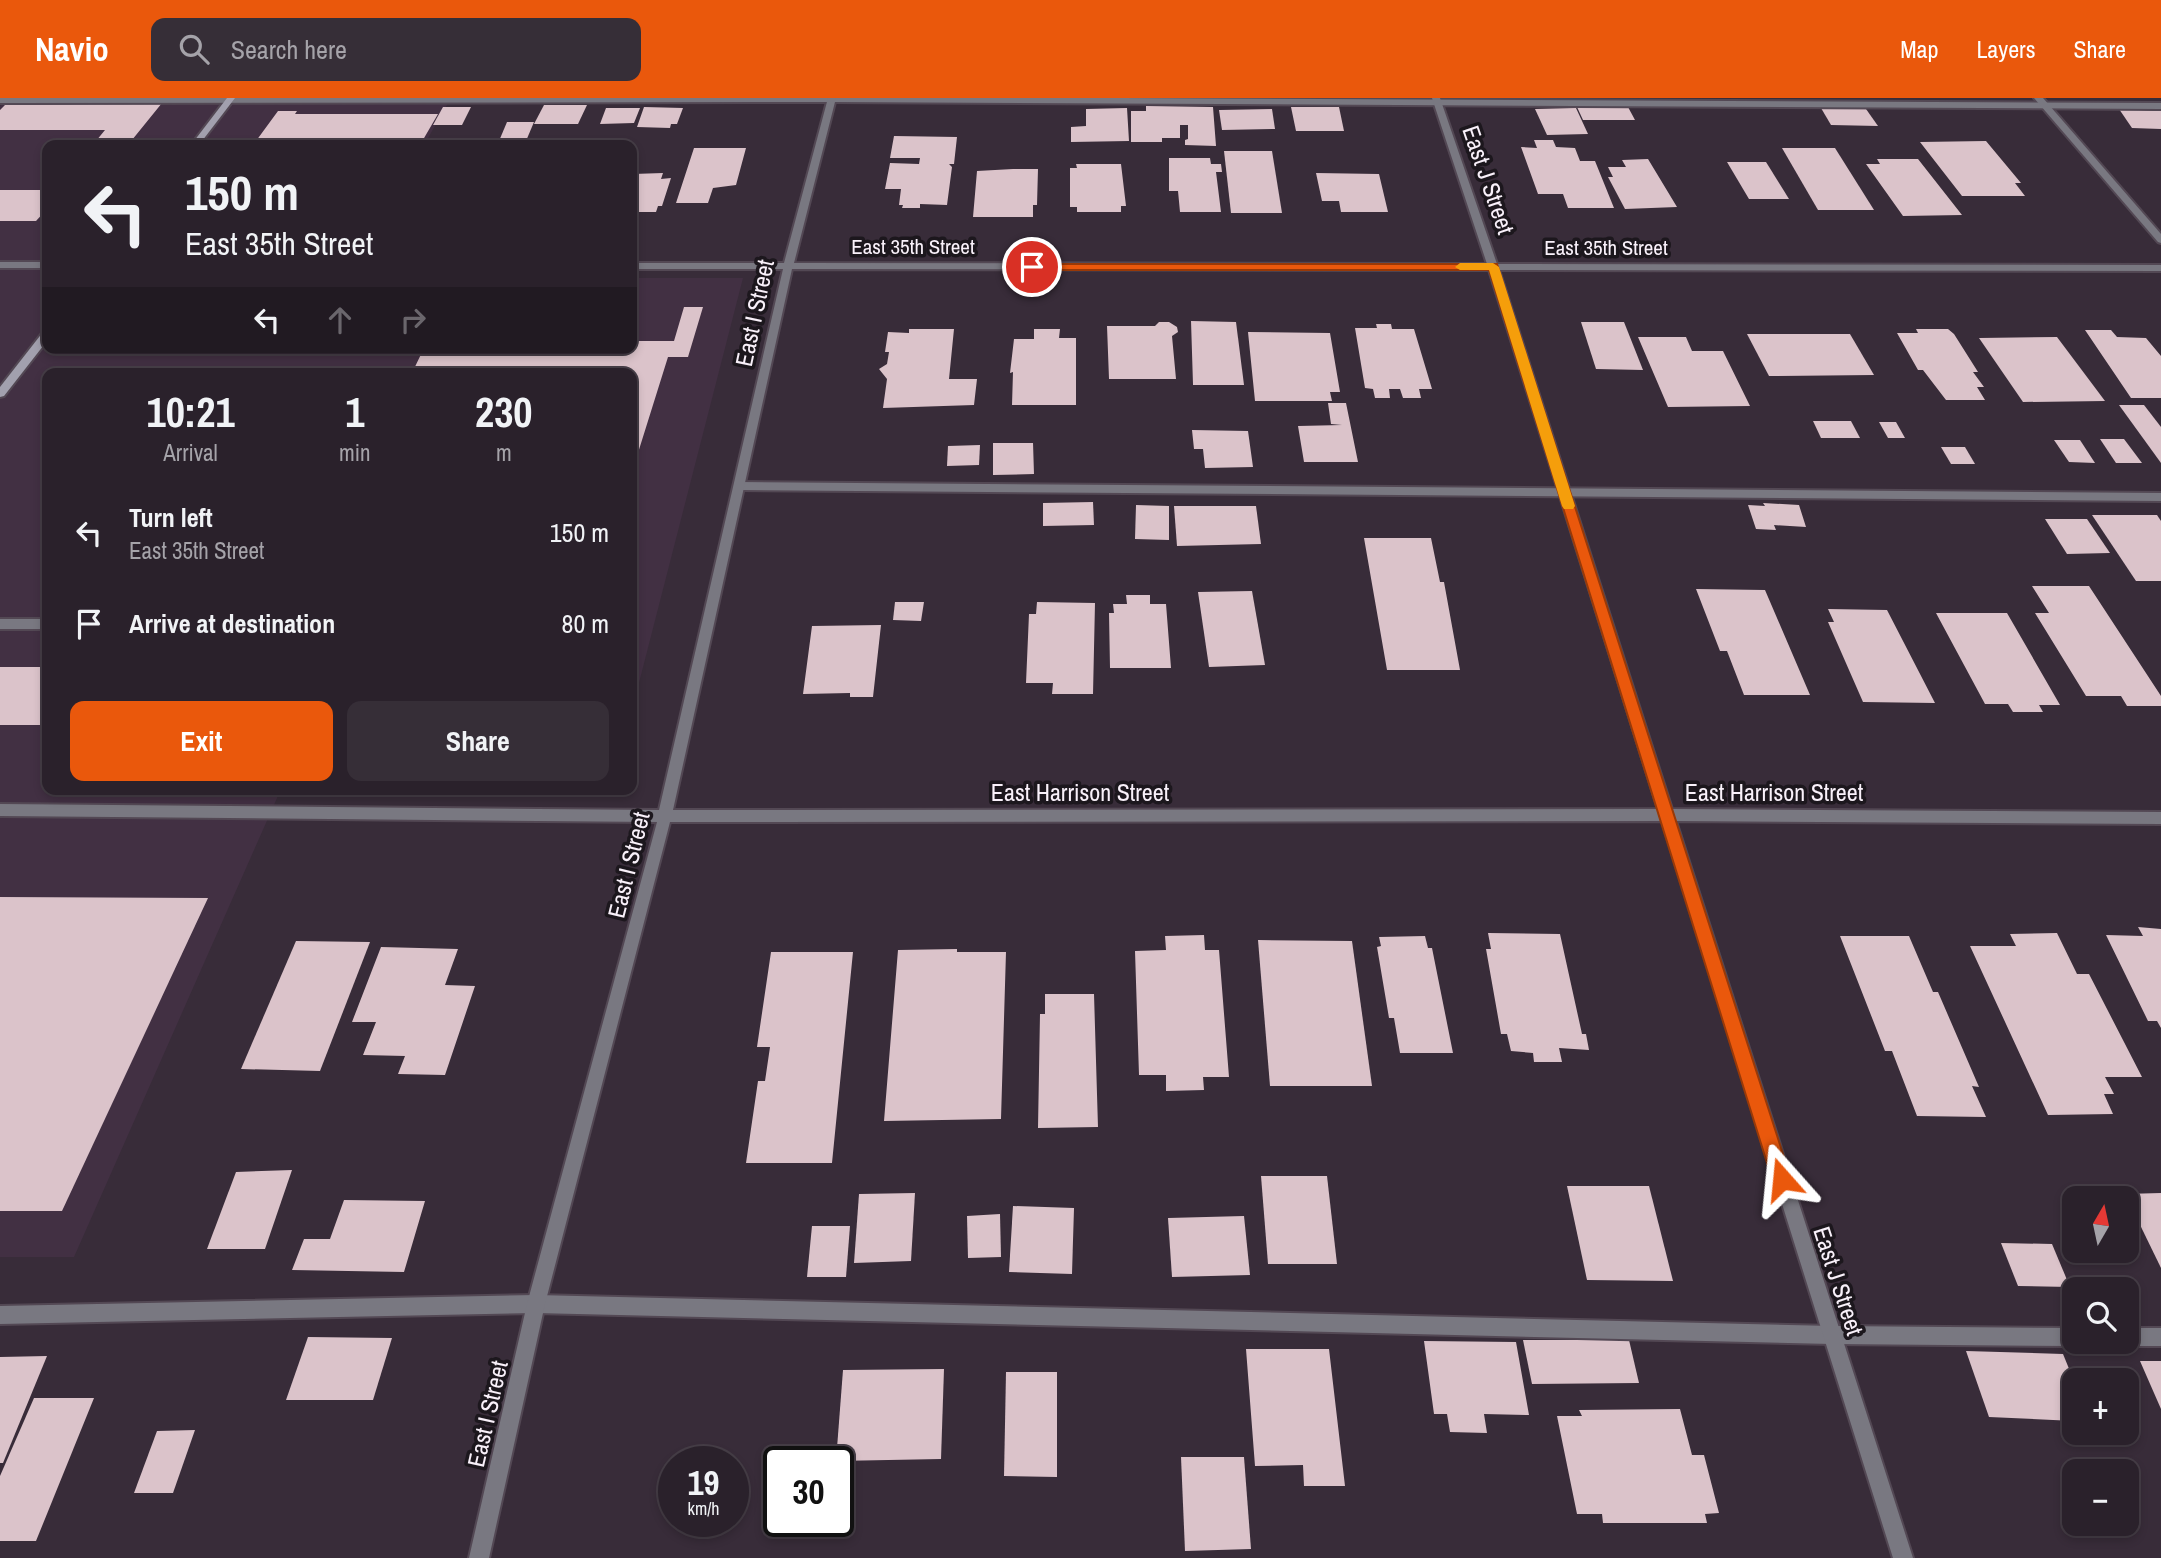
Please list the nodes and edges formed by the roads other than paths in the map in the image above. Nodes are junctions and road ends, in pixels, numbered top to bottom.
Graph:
1 (230, 99) edge
2 (832, 99) edge
3 (0, 100) edge
4 (1437, 101) edge
5 (2041, 102) edge
6 (2161, 106) edge
7 (199, 140) edge
8 (2161, 240) edge
9 (0, 265) edge
10 (42, 265) edge
11 (637, 266) edge
12 (788, 267) junction
13 (1493, 267) junction
14 (2161, 268) edge
15 (42, 340) edge
16 (0, 394) edge
17 (741, 486) junction
18 (1564, 493) junction
19 (2161, 497) edge
20 (0, 624) edge
21 (42, 624) edge
22 (0, 810) edge
23 (1665, 815) junction
24 (665, 816) junction
25 (2161, 818) edge
26 (536, 1304) junction
27 (0, 1315) edge
28 (1832, 1335) junction
29 (2062, 1337) edge
30 (2139, 1337) edge
31 (2161, 1337) edge
32 (479, 1558) edge
33 (1903, 1558) edge

1 - 2 street
1 - 3 street
1 - 7 street
2 - 4 street
2 - 12 street, East I Street
4 - 5 street
4 - 13 street, East J Street
5 - 6 street
5 - 8 street
9 - 10 street
11 - 12 street, East 35th Street
12 - 13 street, East 35th Street
12 - 17 street, East I Street
13 - 14 street, East 35th Street
13 - 18 street, East J Street
15 - 16 street
17 - 18 street
17 - 24 street, East I Street
18 - 19 street
18 - 23 street, East J Street
20 - 21 street
22 - 24 street, East Harrison Street
23 - 24 street, East Harrison Street
23 - 25 street, East Harrison Street
23 - 28 street, East J Street
24 - 26 street, East I Street
26 - 27 street
26 - 28 street
26 - 32 street, East I Street
28 - 29 street
28 - 33 street, East J Street
30 - 31 street

